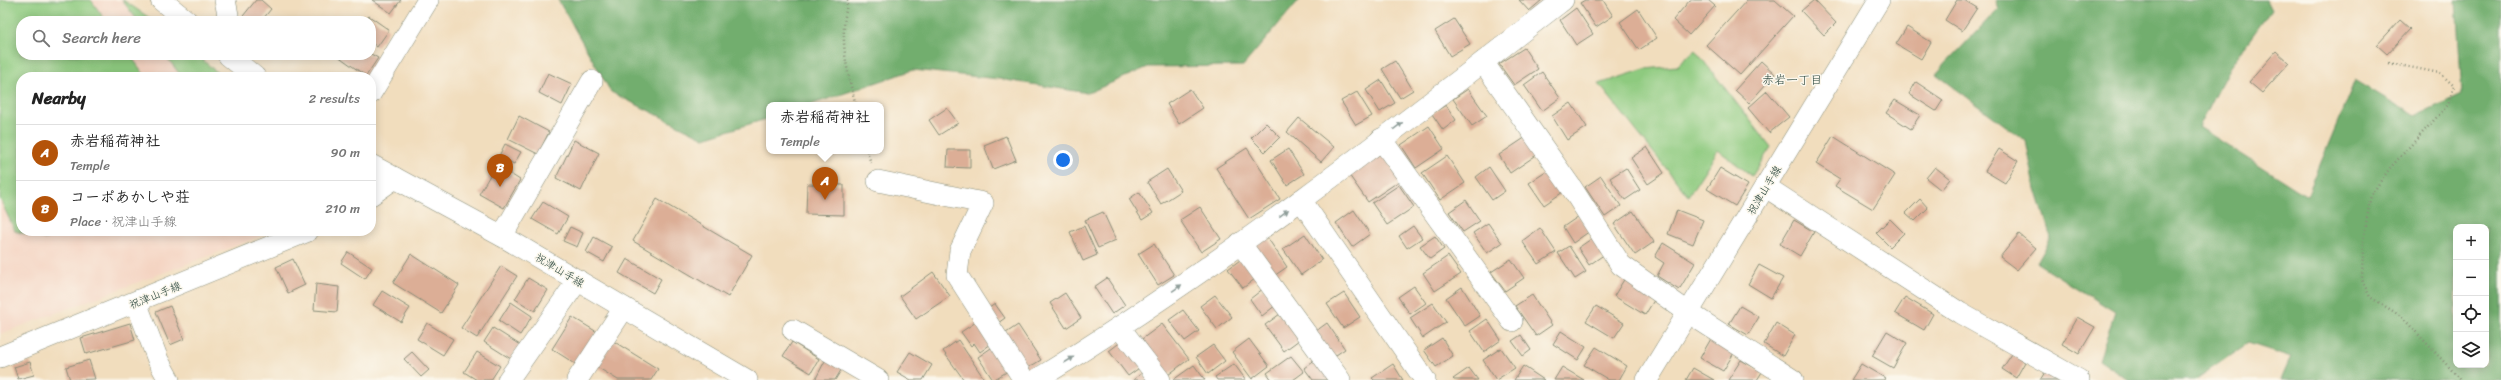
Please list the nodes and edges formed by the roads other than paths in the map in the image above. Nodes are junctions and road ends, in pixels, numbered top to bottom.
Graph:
1 (161, 0) edge
2 (224, 0) edge
3 (428, 0) edge
4 (1563, 0) edge
5 (1878, 0) edge
6 (180, 16) edge
7 (228, 16) edge
8 (234, 60) edge
9 (1483, 62) junction
10 (249, 72) edge
11 (592, 81) dead end
12 (376, 86) edge
13 (1381, 139) junction
14 (376, 168) edge
15 (395, 178) junction
16 (878, 181) dead end
17 (1766, 187) junction
18 (376, 191) edge
19 (1301, 200) junction
20 (296, 236) edge
21 (502, 236) junction
22 (1240, 243) junction
23 (578, 280) junction
24 (136, 302) junction
25 (624, 308) junction
26 (1689, 313) junction
27 (1512, 321) dead end
28 (1120, 328) junction
29 (793, 330) dead end
30 (0, 357) edge
31 (579, 379) edge
32 (169, 380) edge
33 (508, 380) edge
34 (747, 380) edge
35 (878, 380) edge
36 (1024, 380) edge
37 (1036, 380) edge
38 (1160, 380) edge
39 (1340, 380) edge
40 (1425, 380) edge
41 (1647, 380) edge
42 (1793, 380) edge
43 (2079, 380) edge

1 - 6 street
2 - 7 street
3 - 12 street
4 - 9 street
5 - 17 street, 祝津山手線
8 - 10 street
13 -> 9 street
9 - 26 street
11 - 21 street
13 - 19 street
13 - 27 street
14 - 15 street, 祝津山手線
15 - 18 street
15 - 21 street, 祝津山手線
16 - 36 street
17 - 26 street, 祝津山手線
17 - 43 street
22 -> 19 street
19 - 40 street
20 - 24 street, 祝津山手線
21 - 23 street, 祝津山手線
28 -> 22 street
22 - 39 street
23 - 25 street, 祝津山手線
23 - 33 street
24 - 30 street, 祝津山手線
24 - 32 street
25 - 31 street
25 - 34 street, 祝津山手線
26 - 41 street, 祝津山手線
26 - 42 street
37 -> 28 street
28 - 38 street
29 - 35 street

